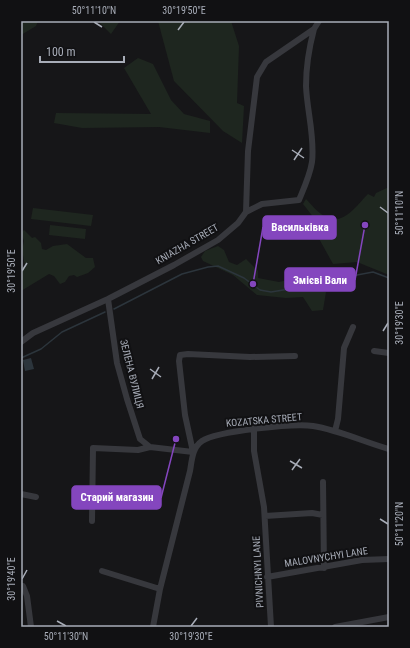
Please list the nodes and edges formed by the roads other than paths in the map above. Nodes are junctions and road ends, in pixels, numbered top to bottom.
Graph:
1 (318, 21) edge
2 (314, 29) junction
3 (246, 212) junction
4 (108, 299) junction
5 (353, 327) dead end
6 (21, 342) edge
7 (374, 351) dead end
8 (389, 353) edge
9 (295, 356) dead end
10 (254, 428) junction
11 (335, 431) junction
12 (150, 447) junction
13 (389, 449) edge
14 (193, 452) junction
15 (323, 482) dead end
16 (21, 494) edge
17 (36, 497) dead end
18 (323, 515) junction
19 (265, 516) junction
20 (92, 522) dead end
21 (389, 559) edge
22 (324, 568) junction
23 (102, 571) dead end
24 (267, 577) junction
25 (21, 586) edge
26 (160, 589) junction
27 (389, 617) edge
28 (31, 627) edge
29 (153, 627) edge
30 (271, 627) edge
31 (335, 627) edge

1 - 2 street
2 - 3 street
2 - 3 street
3 - 4 street, KNIAZHA STREET
4 - 6 street, KNIAZHA STREET
4 - 12 street, ЗЕЛЕНА ВУЛИЦЯ
5 - 11 street
7 - 8 street
9 - 14 street
10 - 11 street, KOZATSKA STREET
10 - 14 street, KOZATSKA STREET
10 - 19 street, PIVNICHNYI LANE
11 - 13 street, KOZATSKA STREET
12 - 14 street
12 - 20 street
14 - 26 street
15 - 18 street
16 - 17 street
18 - 19 street
18 - 22 street
19 - 24 street, PIVNICHNYI LANE
21 - 22 street, MALOVNYCHYI LANE
22 - 24 street, MALOVNYCHYI LANE
23 - 26 street
24 - 30 street, PIVNICHNYI LANE
25 - 28 street
26 - 29 street
27 - 31 street

